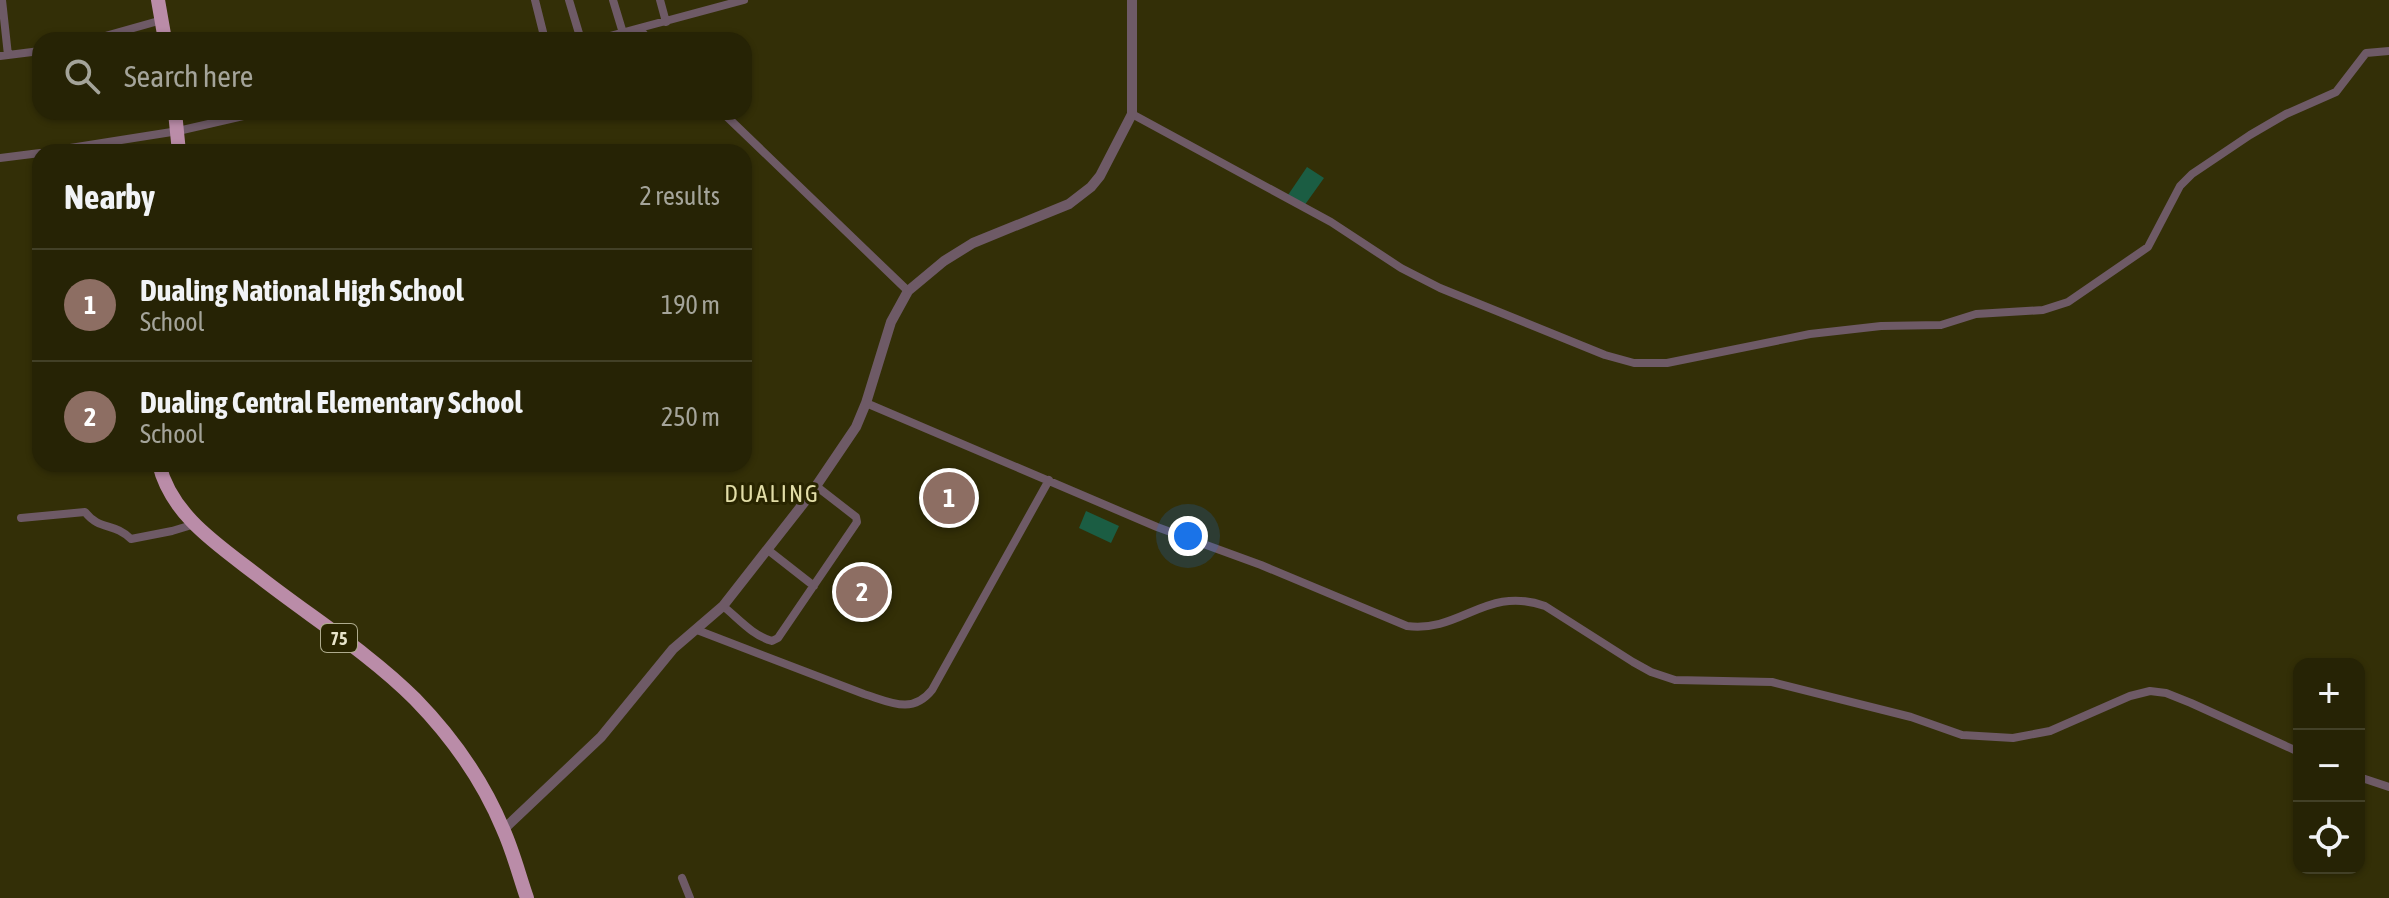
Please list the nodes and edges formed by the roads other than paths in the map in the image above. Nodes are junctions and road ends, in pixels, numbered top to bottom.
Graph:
1 (2, 0) edge
2 (158, 0) edge
3 (535, 0) edge
4 (569, 0) edge
5 (613, 0) edge
6 (660, 0) edge
7 (744, 0) edge
8 (1132, 0) edge
9 (162, 20) junction
10 (666, 22) junction
11 (639, 29) junction
12 (119, 32) edge
13 (164, 32) edge
14 (543, 32) edge
15 (579, 32) edge
16 (623, 32) edge
17 (627, 32) edge
18 (642, 32) edge
19 (2389, 51) edge
20 (32, 52) edge
21 (4, 55) edge
22 (1132, 114) junction
23 (176, 120) edge
24 (226, 120) edge
25 (730, 120) edge
26 (178, 131) junction
27 (94, 144) edge
28 (179, 144) edge
29 (32, 153) edge
30 (0, 158) edge
31 (908, 291) junction
32 (866, 403) junction
33 (162, 472) edge
34 (1049, 480) junction
35 (816, 486) junction
36 (21, 518) dead end
37 (195, 524) junction
38 (768, 550) junction
39 (814, 586) junction
40 (723, 606) junction
41 (697, 630) junction
42 (2293, 749) edge
43 (2365, 779) edge
44 (2389, 787) edge
45 (504, 829) junction
46 (682, 878) dead end
47 (527, 898) edge
48 (690, 898) edge

1 - 21 street
2 - 9 highway
3 - 14 street
4 - 15 street
5 - 16 street
6 - 10 street
7 - 10 street
8 - 22 street
9 - 12 street
9 - 13 highway
10 - 11 street
11 - 17 street
11 - 18 street
19 - 22 street
20 - 21 street
22 - 31 street
23 - 26 highway
24 - 26 street
25 - 31 street
26 - 27 street
26 - 28 highway
29 - 30 street
31 - 32 street
32 - 34 street
32 - 35 street
33 - 37 highway, 75
34 - 41 street
34 - 42 street
35 - 38 street
35 - 39 street
36 - 37 street
37 - 45 highway, 75
38 - 39 street
38 - 40 street
39 - 40 street
40 - 41 street
41 - 45 street
43 - 44 street
45 - 47 highway, 75
46 - 48 street

